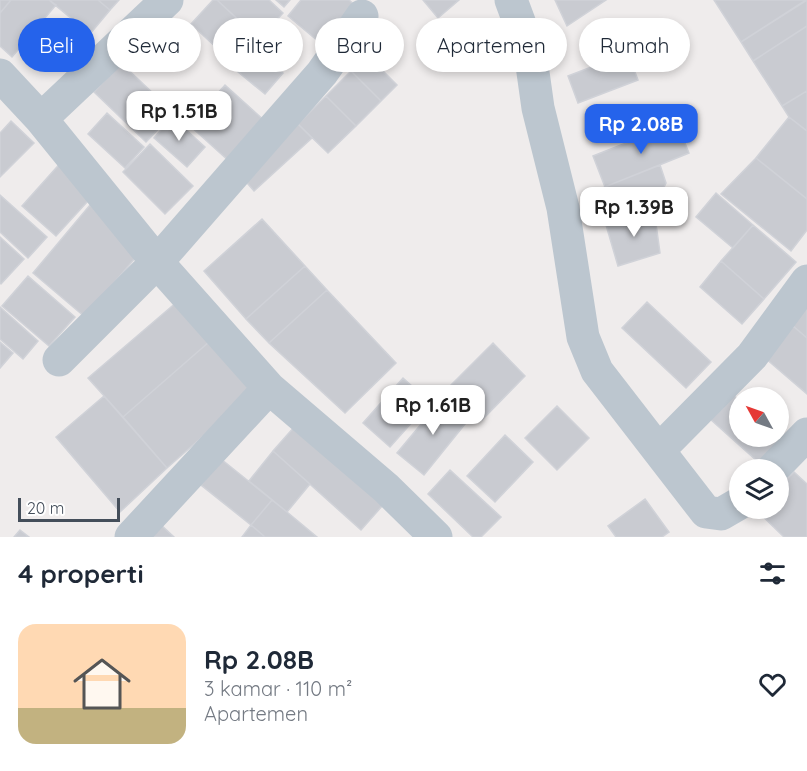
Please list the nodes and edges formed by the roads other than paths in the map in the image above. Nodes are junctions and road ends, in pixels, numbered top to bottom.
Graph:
1 (167, 0) edge
2 (511, 0) edge
3 (362, 16) dead end
4 (0, 75) edge
5 (41, 119) junction
6 (157, 262) junction
7 (807, 281) edge
8 (59, 360) dead end
9 (269, 388) junction
10 (807, 434) edge
11 (659, 450) junction
12 (783, 459) edge
13 (729, 509) edge
14 (418, 531) edge
15 (131, 537) edge

1 - 5 street
2 - 11 street
3 - 6 street
4 - 5 street
5 - 6 street
6 - 8 street
6 - 9 street
7 - 11 street
9 - 14 street
9 - 15 street
10 - 12 street
11 - 13 street

